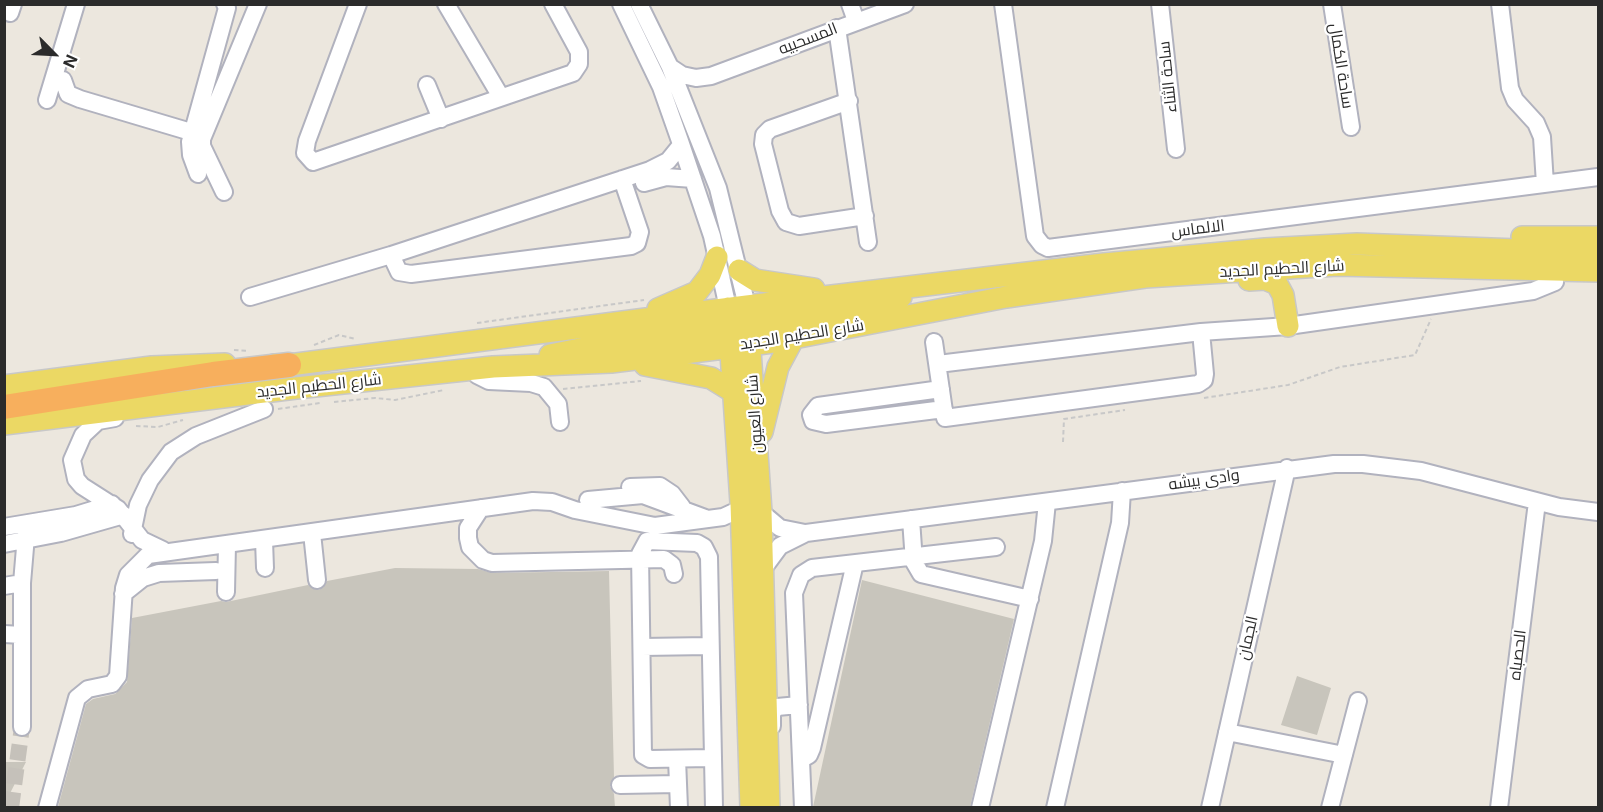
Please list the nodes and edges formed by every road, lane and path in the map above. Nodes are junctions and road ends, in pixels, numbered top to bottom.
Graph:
1 (76, 4) edge
2 (225, 4) edge
3 (258, 4) edge
4 (358, 4) edge
5 (446, 4) edge
6 (553, 4) edge
7 (621, 4) edge
8 (639, 4) edge
9 (850, 4) edge
10 (905, 4) edge
11 (1003, 4) edge
12 (1160, 4) edge
13 (1332, 4) edge
14 (1500, 4) edge
15 (856, 21) junction
16 (837, 28) junction
17 (670, 67) junction
18 (711, 76) junction
19 (63, 80) dead end
20 (427, 85) dead end
21 (501, 97) junction
22 (47, 100) dead end
23 (849, 101) junction
24 (685, 105) junction
25 (441, 119) junction
26 (1351, 127) dead end
27 (191, 132) junction
28 (681, 146) junction
29 (1176, 149) dead end
30 (198, 174) dead end
31 (652, 175) junction
32 (1599, 177) edge
33 (693, 179) junction
34 (624, 184) junction
35 (1545, 184) junction
36 (224, 192) dead end
37 (865, 216) junction
38 (1599, 237) edge
39 (868, 242) dead end
40 (1375, 245) junction
41 (1599, 253) edge
42 (391, 255) junction
43 (717, 257) junction
44 (1503, 269) junction
45 (739, 270) junction
46 (1599, 271) edge
47 (1145, 278) junction
48 (1555, 282) junction
49 (1599, 285) edge
50 (920, 286) junction
51 (859, 293) junction
52 (250, 297) dead end
53 (650, 299) dead end
54 (1431, 305) junction
55 (620, 323) junction
56 (475, 324) dead end
57 (1288, 326) junction
58 (739, 327) junction
59 (1200, 332) junction
60 (792, 339) junction
61 (360, 341) dead end
62 (934, 342) dead end
63 (311, 347) dead end
64 (227, 349) dead end
65 (255, 351) dead end
66 (611, 362) junction
67 (938, 364) junction
68 (289, 365) junction
69 (484, 368) junction
70 (645, 380) dead end
71 (4, 386) edge
72 (450, 389) dead end
73 (941, 389) junction
74 (732, 391) junction
75 (549, 392) junction
76 (1204, 398) dead end
77 (333, 402) dead end
78 (323, 403) dead end
79 (151, 404) junction
80 (1134, 408) dead end
81 (264, 409) joint
82 (944, 409) junction
83 (7, 418) edge
84 (184, 420) dead end
85 (560, 422) dead end
86 (128, 426) dead end
87 (1063, 442) dead end
88 (758, 444) junction
89 (1287, 468) junction
90 (1122, 491) junction
91 (588, 496) dead end
92 (1047, 502) junction
93 (1537, 502) junction
94 (741, 503) junction
95 (481, 508) junction
96 (761, 512) junction
97 (1599, 512) edge
98 (600, 515) junction
99 (122, 516) junction
100 (709, 519) junction
101 (910, 519) junction
102 (312, 533) junction
103 (806, 533) junction
104 (16, 534) edge
105 (264, 540) junction
106 (227, 545) junction
107 (996, 547) dead end
108 (163, 550) junction
109 (914, 557) junction
110 (640, 558) junction
111 (506, 562) junction
112 (855, 563) junction
113 (135, 564) junction
114 (265, 568) dead end
115 (763, 569) junction
116 (216, 572) dead end
117 (674, 574) dead end
118 (317, 580) dead end
119 (22, 583) junction
120 (4, 586) edge
121 (226, 592) dead end
122 (123, 594) junction
123 (1030, 599) junction
124 (4, 634) edge
125 (22, 635) junction
126 (709, 646) junction
127 (642, 647) junction
128 (766, 675) junction
129 (799, 700) junction
130 (1358, 700) dead end
131 (22, 727) tunnel mouth
132 (1227, 732) junction
133 (1344, 755) junction
134 (711, 758) junction
135 (768, 758) junction
136 (677, 759) junction
137 (802, 759) junction
138 (620, 781) dead end
139 (678, 781) junction
140 (47, 807) edge
141 (679, 807) edge
142 (714, 807) edge
143 (751, 807) edge
144 (770, 807) edge
145 (803, 807) edge
146 (980, 807) edge
147 (1055, 807) edge
148 (1210, 807) edge
149 (1330, 807) edge
150 (1499, 807) edge

1 - 22 street
2 - 27 street
3 - 36 street
4 - 25 street
5 - 21 street
6 - 21 street
7 - 28 street, شارع العيون
8 - 17 street, شارع العيون
9 - 15 street
10 - 15 street, المسحبيه
11 - 35 street, الالماس
12 - 29 street, ساحة الثناء
13 - 26 street, ساحة الكمال
14 - 35 street
15 - 16 street, المسحبيه
16 - 18 street, المسحبيه
16 - 23 street
17 - 18 street, المسحبيه
17 - 24 street, شارع العيون
18 - 24 street, المسحبيه
19 - 27 street
20 - 25 street
21 - 25 street
23 - 37 street
23 - 37 street
24 - 45 street, شارع العيون
27 - 30 street
28 - 31 street
28 - 33 street, شارع العيون
31 - 33 street
31 - 34 street
32 - 35 street, الالماس
33 - 43 street, شارع العيون
34 - 42 street
34 - 42 street
37 - 39 street
38 - 40 main road
40 - 41 main road, شارع الحطيم الجديد
40 - 50 main road, شارع الحطيم الجديد
42 - 52 street
43 - 55 main road
43 - 58 street, شارع العيون
44 - 46 main road, شارع الحطيم الجديد
44 - 47 main road, شارع الحطيم الجديد
44 - 48 main road
45 - 51 main road
45 - 58 street, شارع العيون
47 - 57 main road
47 - 60 main road, شارع الحطيم الجديد
48 - 49 main road
48 - 54 street
50 - 51 main road, شارع الحطيم الجديد
50 - 58 main road
51 - 58 main road, شارع الحطيم الجديد
53 - 56 path
54 - 57 street
54 - 76 path
55 - 58 main road, شارع الحطيم الجديد
55 - 68 main road, شارع الحطيم الجديد
57 - 59 street
58 - 60 main road, شارع الحطيم الجديد
58 - 66 main road, شارع الحطيم الجديد
58 - 69 main road
58 - 74 main road, شارع العيون
58 - 88 main road, شارع العيون
59 - 67 street
59 - 82 street
60 - 88 main road
61 - 63 path
62 - 67 street
64 - 65 path
66 - 69 main road, شارع الحطيم الجديد
66 - 74 main road
67 - 73 street
68 - 71 main road, شارع الحطيم الجديد
68 - 83 highway
69 - 75 street
69 - 79 main road, شارع الحطيم الجديد
70 - 75 path
72 - 77 path
73 - 82 street
73 - 82 street
74 - 94 main road, شارع العيون
75 - 85 street
78 - 81 path
79 - 83 main road, شارع الحطيم الجديد
79 - 99 street
80 - 87 path
81 - 99 street
84 - 86 path
88 - 96 main road, شارع العيون
89 - 90 street, وادى بيشه
89 - 93 street, وادى بيشه
89 - 132 street, الجمان
90 - 92 street, وادى بيشه
90 - 147 street
91 - 100 street
92 - 101 street, وادى بيشه
92 - 123 street
93 - 97 street, وادى بيشه
93 - 150 street, الحصباه
94 - 100 street
94 - 143 main road, شارع العيون
95 - 98 street
95 - 102 street
95 - 111 street
96 - 103 street, وادى بيشه
96 - 115 main road, شارع العيون
98 - 100 street
98 - 111 street
99 - 104 street
99 - 108 street
99 - 113 street
101 - 103 street, وادى بيشه
101 - 109 street
102 - 105 street
102 - 118 street
103 - 115 street, وادى بيشه
104 - 119 street
105 - 106 street
105 - 114 street
106 - 108 street
106 - 121 street
107 - 109 street
108 - 113 street
109 - 112 street
109 - 123 street
110 - 111 street
110 - 117 street
110 - 126 street
110 - 127 street
112 - 129 street
112 - 137 street
113 - 122 street
115 - 128 main road, شارع العيون
116 - 122 street
119 - 120 street
119 - 125 street
122 - 140 street
123 - 146 street
124 - 125 street
125 - 131 street
126 - 127 street
126 - 134 street
127 - 136 street
128 - 129 street
128 - 135 main road, شارع العيون
129 - 135 street
129 - 137 street
130 - 133 street
132 - 133 street
132 - 148 street, الجمان
133 - 149 street
134 - 136 street
134 - 142 street
135 - 144 main road, شارع العيون
136 - 139 street
137 - 145 street
138 - 139 street
139 - 141 street

